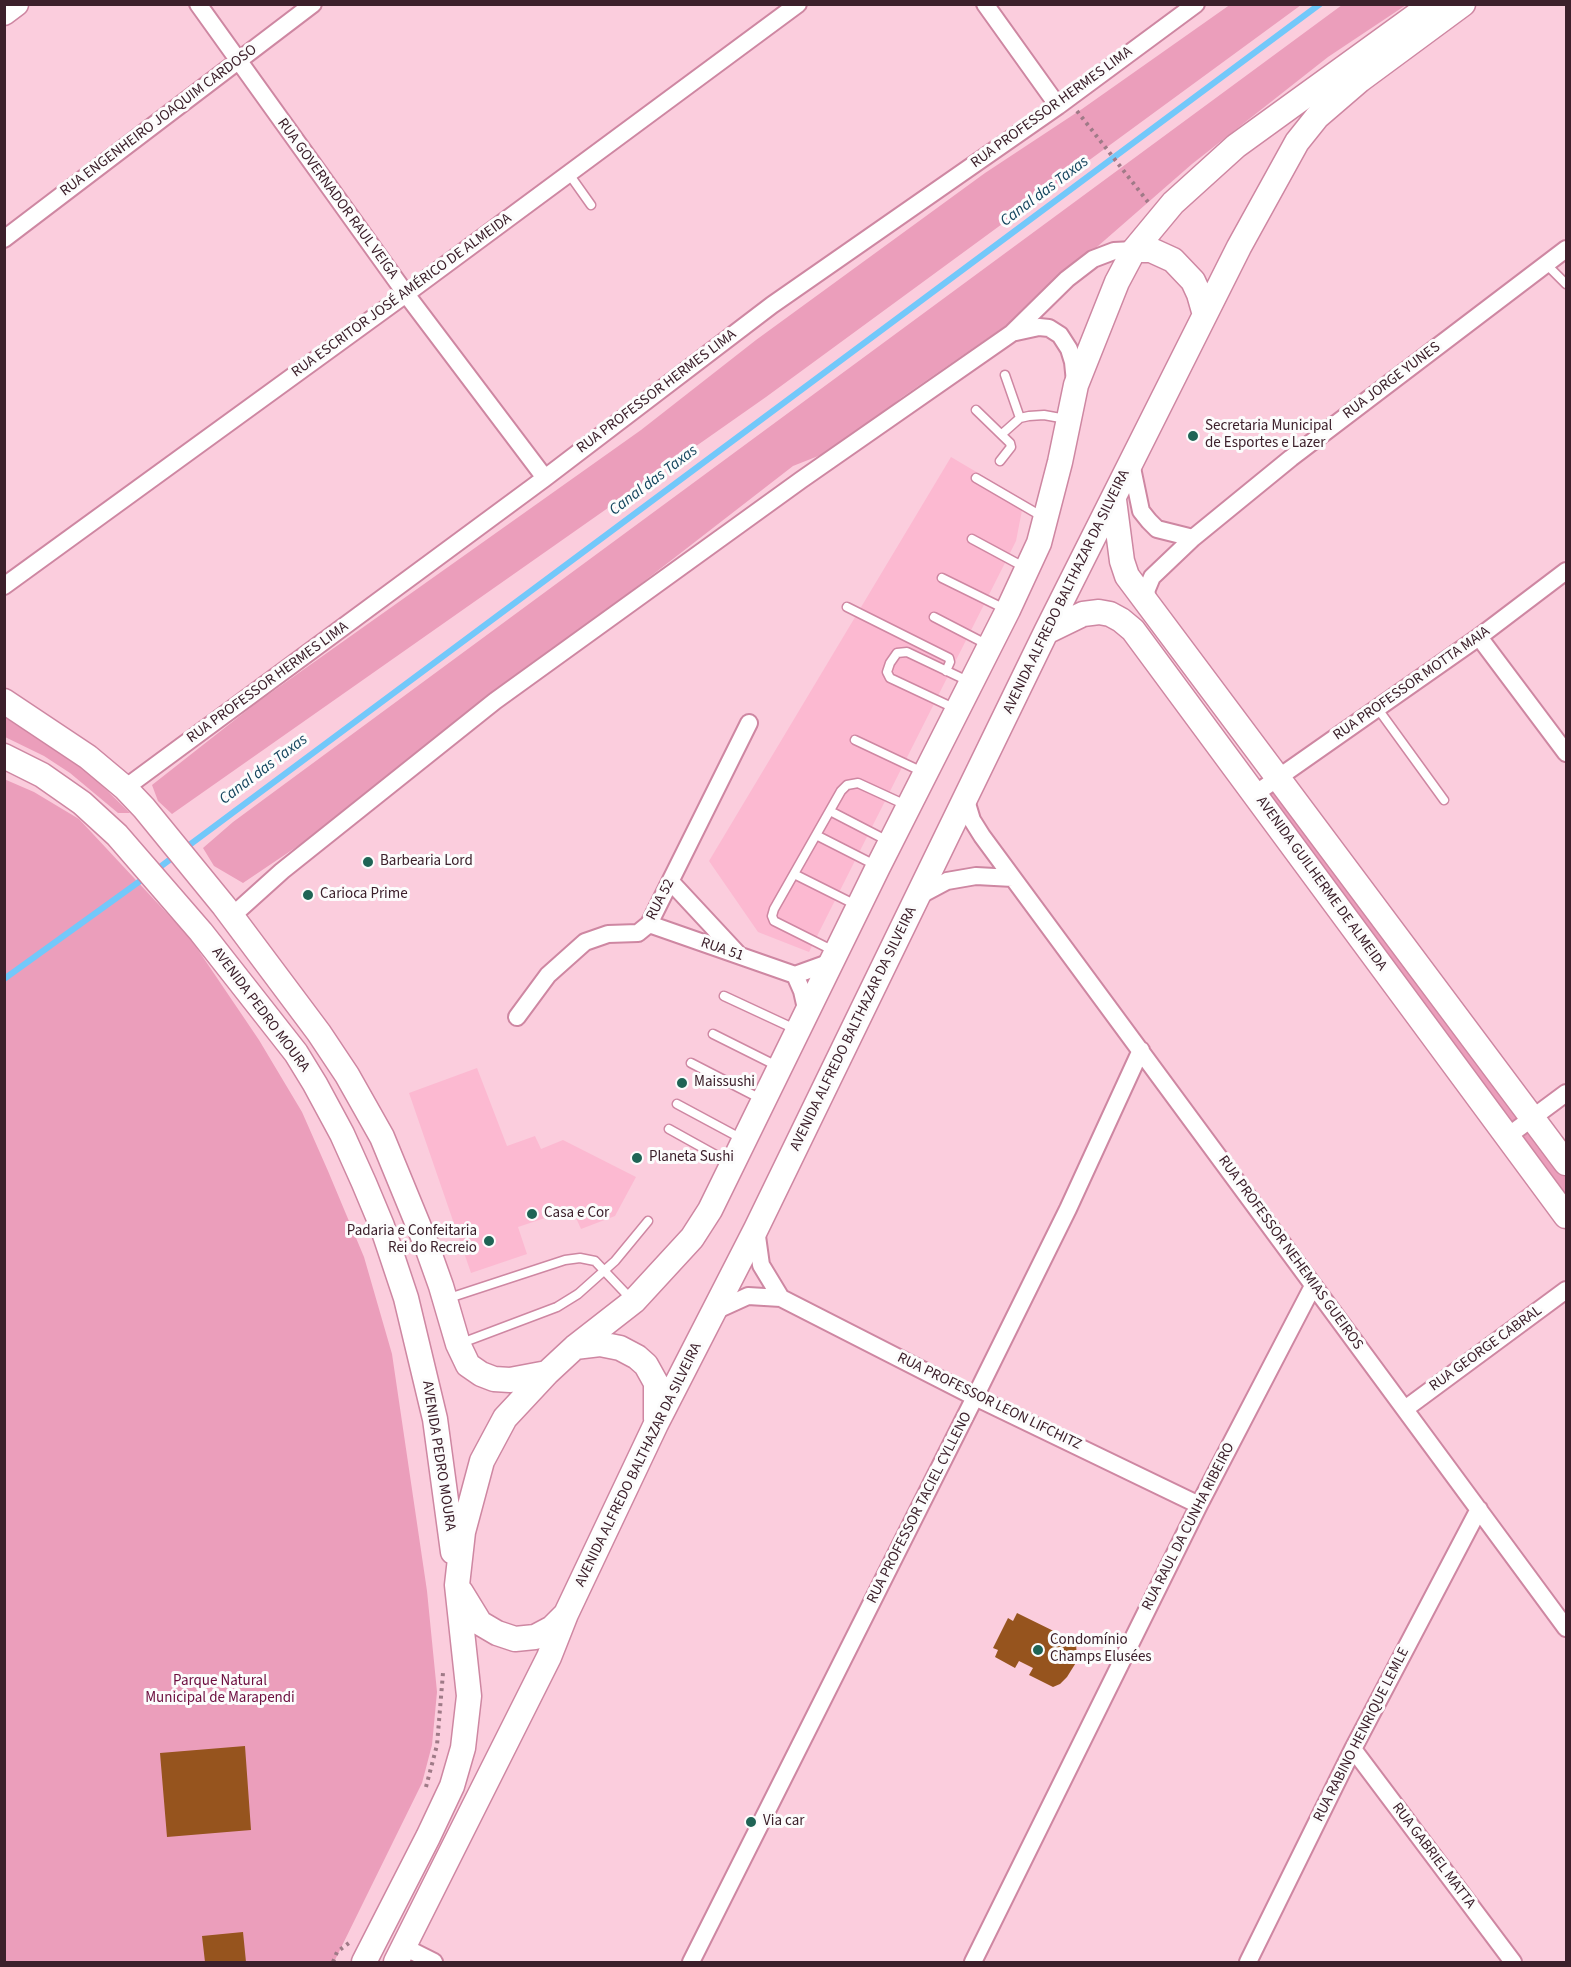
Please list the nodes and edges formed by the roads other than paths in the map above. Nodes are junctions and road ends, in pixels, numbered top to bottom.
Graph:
1 (16, 4) edge
2 (198, 4) edge
3 (313, 4) edge
4 (798, 4) edge
5 (985, 4) edge
6 (1196, 4) edge
7 (1432, 4) edge
8 (1463, 4) edge
9 (4, 14) edge
10 (238, 61) junction
11 (1063, 102) junction
12 (569, 174) junction
13 (591, 205) dead end
14 (4, 239) edge
15 (1566, 249) edge
16 (1134, 250) junction
17 (1546, 264) junction
18 (1566, 285) edge
19 (406, 294) junction
20 (1205, 315) junction
21 (1012, 333) junction
22 (1005, 375) dead end
23 (1076, 385) junction
24 (976, 410) dead end
25 (1020, 418) junction
26 (1068, 420) junction
27 (1002, 434) junction
28 (1000, 461) dead end
29 (1131, 463) junction
30 (976, 477) dead end
31 (545, 478) junction
32 (1114, 500) junction
33 (1046, 519) junction
34 (1193, 538) junction
35 (972, 539) dead end
36 (1027, 569) junction
37 (1566, 571) edge
38 (942, 578) dead end
39 (4, 586) edge
40 (1145, 602) junction
41 (847, 607) dead end
42 (1008, 610) junction
43 (934, 617) dead end
44 (1046, 632) junction
45 (1479, 637) junction
46 (989, 645) junction
47 (946, 670) junction
48 (970, 682) junction
49 (4, 701) edge
50 (957, 709) junction
51 (1378, 709) junction
52 (749, 723) dead end
53 (855, 740) dead end
54 (1566, 753) edge
55 (4, 756) edge
56 (925, 773) junction
57 (1278, 778) junction
58 (124, 788) junction
59 (1255, 794) junction
60 (966, 798) junction
61 (1443, 800) dead end
62 (908, 807) junction
63 (830, 811) junction
64 (816, 835) junction
65 (891, 842) junction
66 (878, 867) junction
67 (794, 873) junction
68 (1013, 878) junction
69 (670, 882) junction
70 (917, 897) junction
71 (859, 906) junction
72 (228, 911) junction
73 (649, 924) junction
74 (741, 957) junction
75 (833, 957) junction
76 (795, 975) junction
77 (724, 996) dead end
78 (517, 1017) dead end
79 (803, 1022) junction
80 (713, 1034) dead end
81 (1141, 1050) junction
82 (691, 1063) dead end
83 (780, 1067) junction
84 (1566, 1093) edge
85 (764, 1101) junction
86 (677, 1104) dead end
87 (1533, 1118) junction
88 (669, 1129) dead end
89 (1508, 1136) junction
90 (744, 1140) junction
91 (1566, 1162) edge
92 (732, 1165) junction
93 (1566, 1215) edge
94 (648, 1221) dead end
95 (756, 1229) junction
96 (604, 1270) junction
97 (1313, 1286) junction
98 (1566, 1290) edge
99 (781, 1298) junction
100 (446, 1300) junction
101 (633, 1301) junction
102 (715, 1311) junction
103 (458, 1344) junction
104 (575, 1347) junction
105 (547, 1372) junction
106 (975, 1397) junction
107 (1405, 1409) junction
108 (656, 1424) junction
109 (1199, 1504) junction
110 (1479, 1509) junction
111 (457, 1585) junction
112 (566, 1614) junction
113 (1566, 1628) edge
114 (1353, 1749) junction
115 (400, 1954) edge
116 (364, 1962) edge
117 (434, 1962) edge
118 (692, 1962) edge
119 (974, 1962) edge
120 (1248, 1962) edge
121 (1513, 1962) edge

1 - 9 street
2 - 10 street, RUA GOVERNADOR RAUL VEIGA
3 - 10 street, RUA ENGENHEIRO JOAQUIM CARDOSO
4 - 12 street, RUA ESCRITOR JOSÉ AMÉRICO DE ALMEIDA
5 - 11 street
6 - 11 street, RUA PROFESSOR HERMES LIMA
7 - 16 street
8 - 20 street, AVENIDA ALFREDO BALTHAZAR DA SILVEIRA
10 - 14 street, RUA ENGENHEIRO JOAQUIM CARDOSO
10 - 19 street, RUA GOVERNADOR RAUL VEIGA
11 - 31 street, RUA PROFESSOR HERMES LIMA
12 - 13 lane
12 - 19 street, RUA ESCRITOR JOSÉ AMÉRICO DE ALMEIDA
15 - 17 street, RUA JORGE YUNES
16 - 20 street
16 - 21 street
16 - 23 street
17 - 18 lane
17 - 34 street, RUA JORGE YUNES
19 - 31 street, RUA GOVERNADOR RAUL VEIGA
19 - 39 street, RUA ESCRITOR JOSÉ AMÉRICO DE ALMEIDA
20 - 29 street, AVENIDA ALFREDO BALTHAZAR DA SILVEIRA
21 - 23 street
21 - 72 street
22 - 25 lane
23 - 26 street
24 - 27 lane
25 - 26 lane
25 - 27 lane
26 - 33 street
27 - 28 lane
29 - 32 street, AVENIDA ALFREDO BALTHAZAR DA SILVEIRA
29 - 34 street
30 - 33 lane
31 - 58 street, RUA PROFESSOR HERMES LIMA
32 - 40 street, AVENIDA GUILHERME DE ALMEIDA
32 - 44 street, AVENIDA ALFREDO BALTHAZAR DA SILVEIRA
33 - 36 street
34 - 40 street, RUA JORGE YUNES
35 - 36 lane
36 - 42 street
37 - 45 street, RUA PROFESSOR MOTTA MAIA
38 - 42 lane
40 - 57 street, AVENIDA GUILHERME DE ALMEIDA
41 - 47 lane
42 - 46 street
43 - 46 lane
44 - 59 street, AVENIDA GUILHERME DE ALMEIDA
44 - 60 street, AVENIDA ALFREDO BALTHAZAR DA SILVEIRA
45 - 51 street, RUA PROFESSOR MOTTA MAIA
45 - 54 street
46 - 48 street
47 - 48 lane
47 - 50 lane
48 - 50 street
49 - 58 street
50 - 56 street
51 - 57 street, RUA PROFESSOR MOTTA MAIA
51 - 61 lane
52 - 69 street, RUA 52
53 - 56 lane
55 - 111 street, AVENIDA PEDRO MOURA
56 - 62 street
57 - 59 street, RUA PROFESSOR MOTTA MAIA
57 - 87 street, AVENIDA GUILHERME DE ALMEIDA
58 - 72 street
59 - 89 street, AVENIDA GUILHERME DE ALMEIDA
60 - 68 street, RUA PROFESSOR NEHEMIAS GUEIROS
60 - 70 street, AVENIDA ALFREDO BALTHAZAR DA SILVEIRA
62 - 63 lane
62 - 65 street
63 - 64 lane
63 - 65 lane
64 - 66 lane
64 - 67 lane
65 - 66 street
66 - 71 street
67 - 71 lane
67 - 75 lane
68 - 70 street
68 - 81 street, RUA PROFESSOR NEHEMIAS GUEIROS
69 - 73 street, RUA 52
69 - 74 street
70 - 95 street, AVENIDA ALFREDO BALTHAZAR DA SILVEIRA
71 - 75 street
72 - 100 street
73 - 74 street, RUA 51
73 - 78 street, RUA 52
74 - 76 street, RUA 51
75 - 76 street
75 - 79 street
76 - 79 street
77 - 79 lane
79 - 83 street
80 - 83 lane
81 - 97 street, RUA PROFESSOR NEHEMIAS GUEIROS
81 - 106 street, RUA PROFESSOR TACIEL CYLLENO
82 - 85 lane
83 - 85 street
84 - 87 street
85 - 90 street
86 - 90 lane
87 - 89 street
87 - 91 street, AVENIDA GUILHERME DE ALMEIDA
88 - 92 lane
89 - 93 street, AVENIDA GUILHERME DE ALMEIDA
90 - 92 street
92 - 101 street
94 - 96 lane
95 - 99 street
95 - 102 street, AVENIDA ALFREDO BALTHAZAR DA SILVEIRA
96 - 100 lane
96 - 101 lane
96 - 103 lane
97 - 107 street, RUA PROFESSOR NEHEMIAS GUEIROS
97 - 109 street, RUA RAUL DA CUNHA RIBEIRO
98 - 107 street, RUA GEORGE CABRAL
99 - 102 street, RUA PROFESSOR LEON LIFCHITZ
99 - 106 street, RUA PROFESSOR LEON LIFCHITZ
100 - 103 street
101 - 104 street
102 - 108 street, AVENIDA ALFREDO BALTHAZAR DA SILVEIRA
103 - 105 street
104 - 105 street
104 - 108 street
105 - 111 street
106 - 109 street, RUA PROFESSOR LEON LIFCHITZ
106 - 118 street, RUA PROFESSOR TACIEL CYLLENO
107 - 110 street, RUA PROFESSOR NEHEMIAS GUEIROS
108 - 112 street, AVENIDA ALFREDO BALTHAZAR DA SILVEIRA
109 - 119 street, RUA RAUL DA CUNHA RIBEIRO
110 - 113 street, RUA PROFESSOR NEHEMIAS GUEIROS
110 - 114 street, RUA RABINO HENRIQUE LEMLE
111 - 112 street
111 - 116 street
112 - 115 street, AVENIDA ALFREDO BALTHAZAR DA SILVEIRA
114 - 120 street, RUA RABINO HENRIQUE LEMLE
114 - 121 street, RUA GABRIEL MATTA
115 - 117 street

